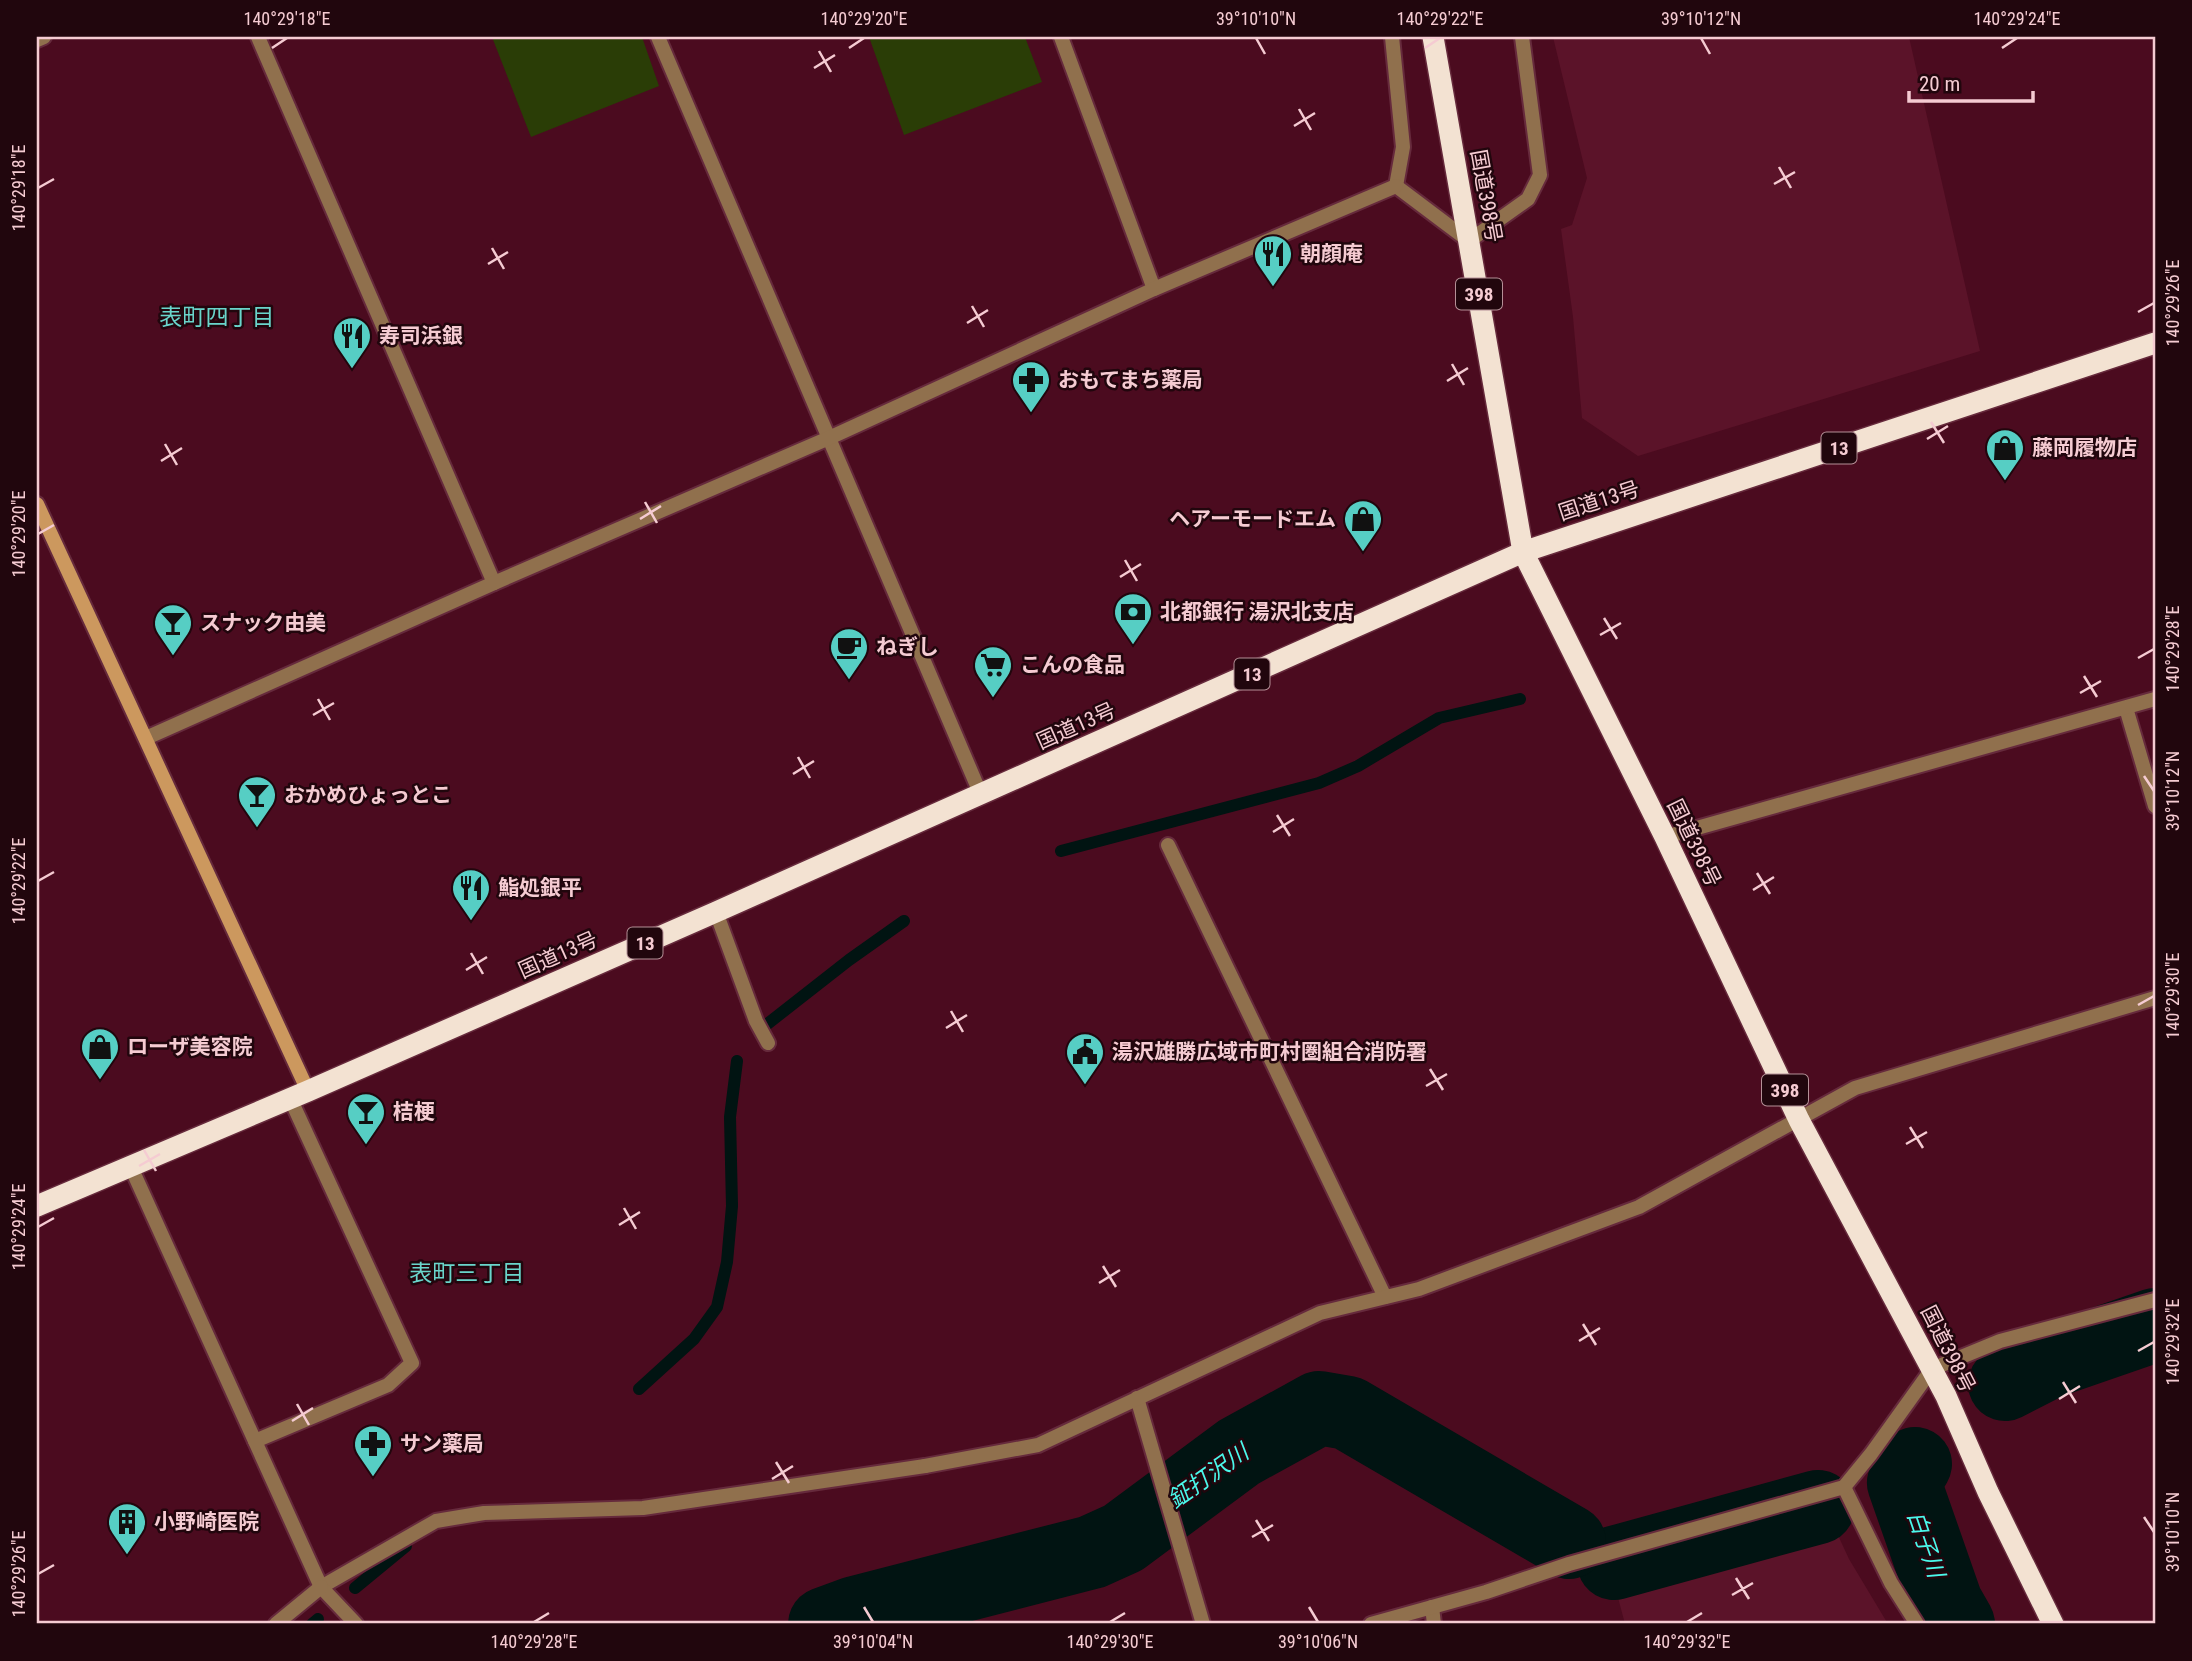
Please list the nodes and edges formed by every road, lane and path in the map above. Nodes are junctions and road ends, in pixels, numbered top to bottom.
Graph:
1 (44, 37) edge
2 (258, 37) edge
3 (658, 37) edge
4 (1061, 37) edge
5 (1392, 37) edge
6 (1433, 37) edge
7 (1522, 37) edge
8 (37, 40) edge
9 (1396, 186) junction
10 (1469, 241) junction
11 (1154, 289) junction
12 (2155, 343) edge
13 (829, 438) junction
14 (37, 505) edge
15 (1523, 552) junction
16 (494, 583) junction
17 (2155, 699) edge
18 (2126, 708) junction
19 (146, 738) junction
20 (981, 795) junction
21 (2155, 806) edge
22 (1664, 838) junction
23 (1168, 845) dead end
24 (716, 912) junction
25 (2155, 998) edge
26 (768, 1043) dead end
27 (299, 1095) junction
28 (1799, 1120) junction
29 (130, 1165) junction
30 (37, 1206) edge
31 (1385, 1297) junction
32 (2155, 1300) edge
33 (1932, 1370) junction
34 (1137, 1398) junction
35 (255, 1441) junction
36 (1844, 1487) junction
37 (321, 1587) junction
38 (1432, 1607) junction
39 (276, 1624) edge
40 (356, 1624) edge
41 (1203, 1624) edge
42 (1371, 1624) edge
43 (1434, 1624) edge
44 (1917, 1624) edge
45 (2053, 1624) edge

1 - 8 street
2 - 16 street
3 - 13 street
4 - 11 street
5 - 9 street
6 - 10 highway, 国道398号 / 398
7 - 10 street
9 - 10 street
9 - 11 street
10 - 15 highway, 国道398号 / 398
11 - 13 street
12 - 15 highway, 国道13号 / 13
13 - 16 street
13 - 20 street
14 - 19 street
15 - 20 highway, 国道13号 / 13
15 - 22 highway, 国道398号 / 398
16 - 19 street
17 - 18 street
18 - 21 street
18 - 22 street
19 - 27 street
20 - 24 highway, 国道13号 / 13
22 - 28 highway, 国道398号 / 398
23 - 31 street
24 - 26 street
24 - 27 highway, 国道13号 / 13
25 - 28 street
27 - 29 highway, 国道13号 / 13
27 - 35 street
28 - 31 street
28 - 33 highway, 国道398号 / 398
29 - 30 highway, 国道13号 / 13
29 - 35 street
31 - 34 street
32 - 33 street
33 - 36 street
33 - 45 highway, 国道398号 / 398
34 - 37 street
34 - 41 street
35 - 37 street
36 - 38 street
36 - 44 street
37 - 39 street
37 - 40 street
38 - 42 street
38 - 43 street

